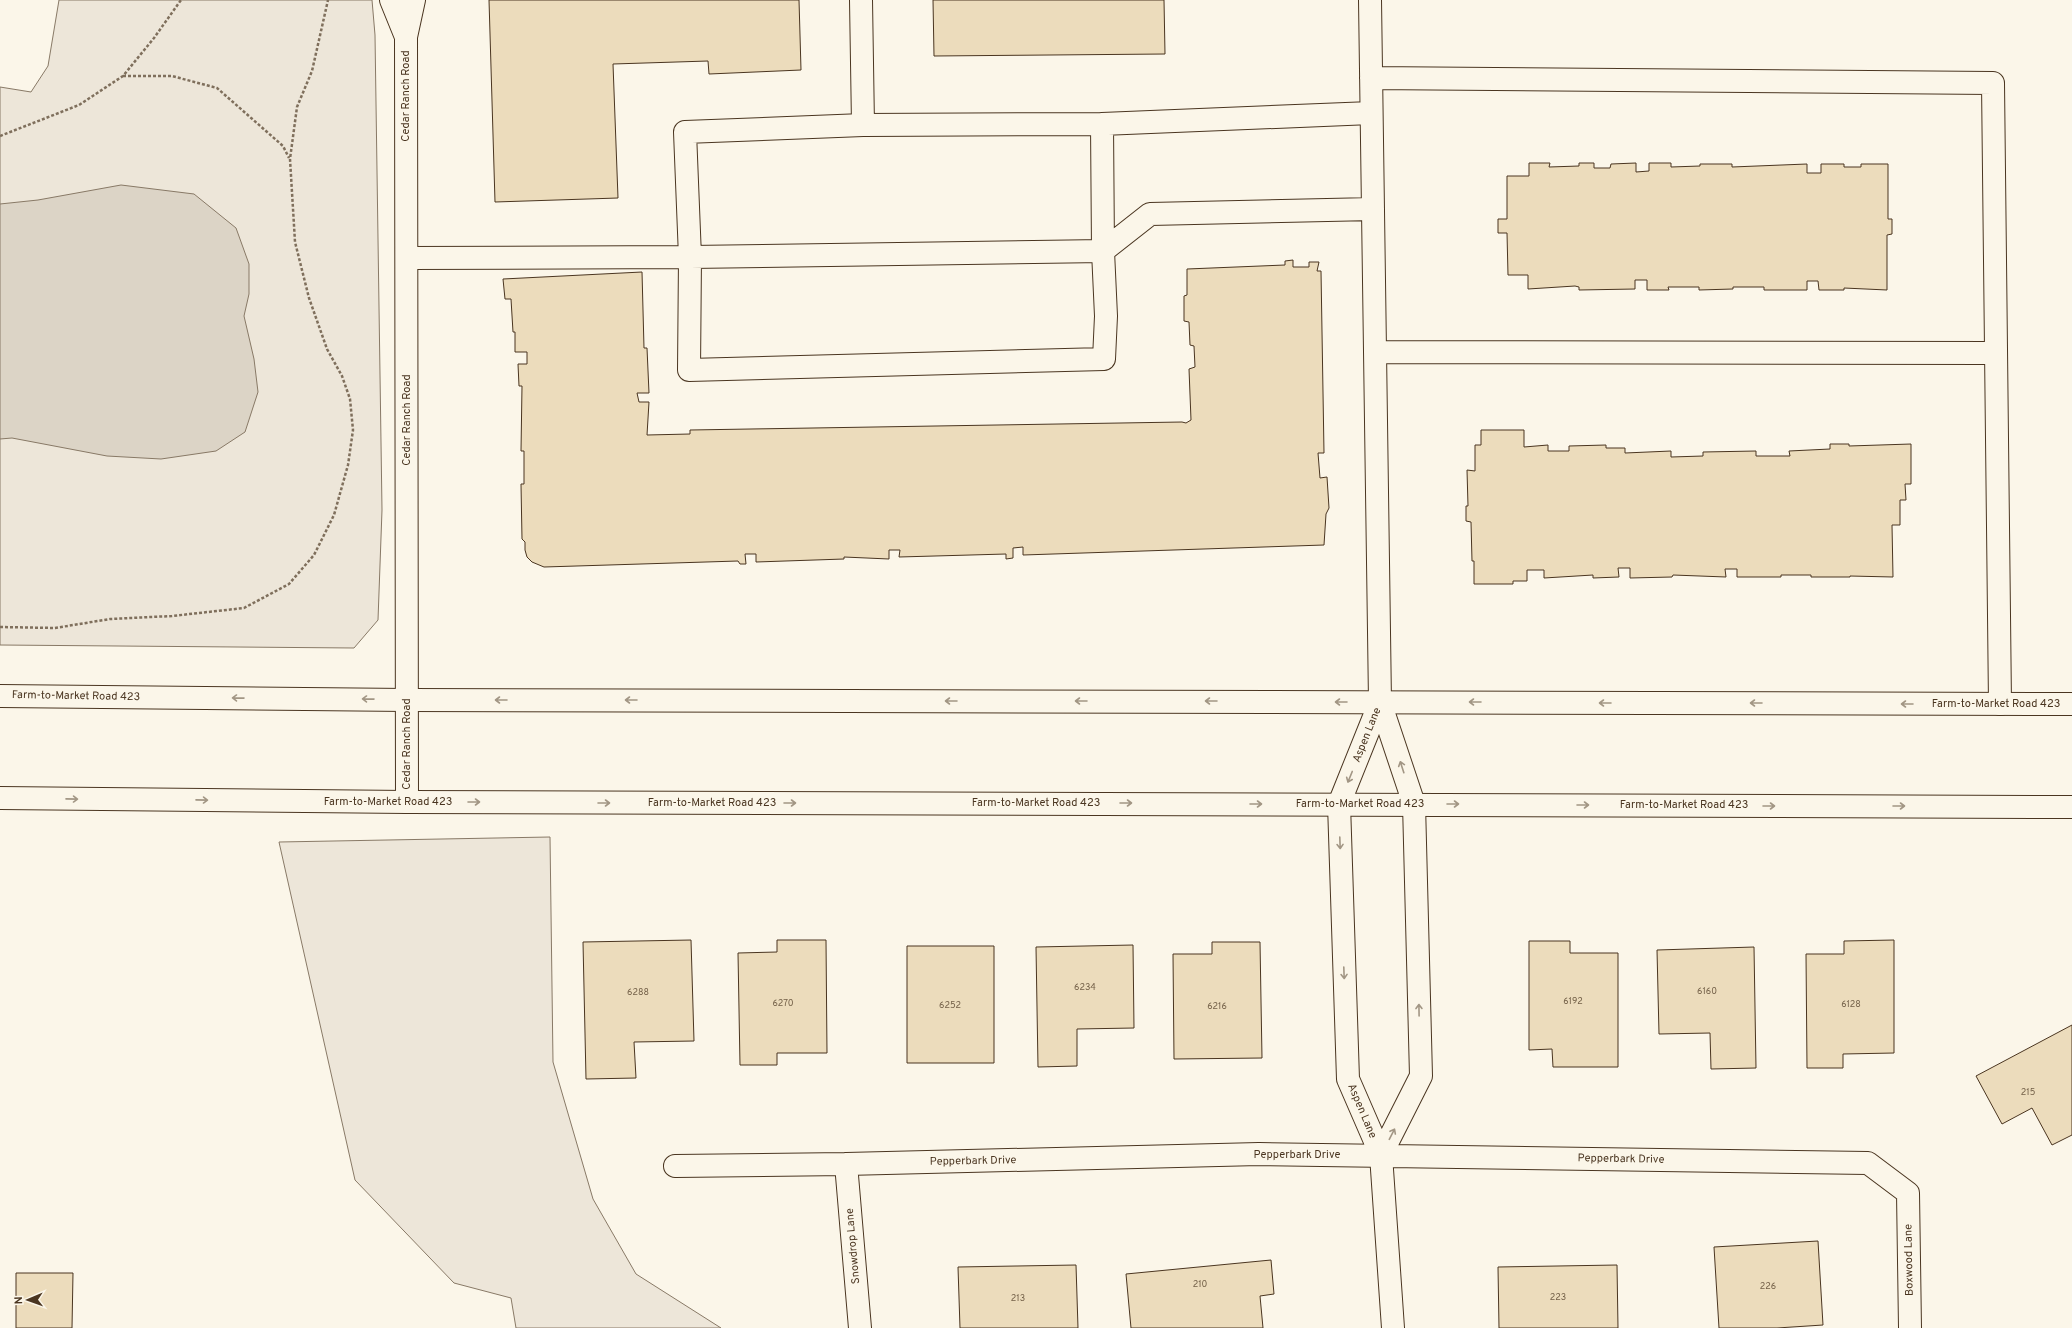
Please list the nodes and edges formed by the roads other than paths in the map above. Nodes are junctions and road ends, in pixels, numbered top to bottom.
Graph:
1 (391, 0) edge
2 (414, 0) edge
3 (861, 0) edge
4 (1370, 0) edge
5 (406, 37) junction
6 (1371, 78) junction
7 (1371, 113) junction
8 (1102, 124) junction
9 (863, 125) junction
10 (1373, 209) junction
11 (1103, 251) junction
12 (690, 257) junction
13 (406, 258) junction
14 (1375, 352) junction
15 (1996, 353) junction
16 (0, 696) edge
17 (407, 700) junction
18 (1380, 702) junction
19 (2000, 704) junction
20 (2072, 704) edge
21 (0, 798) edge
22 (407, 802) junction
23 (1338, 804) junction
24 (1414, 804) junction
25 (2072, 807) edge
26 (1381, 1155) junction
27 (846, 1164) junction
28 (675, 1166) dead end
29 (1908, 1193) joint
30 (860, 1328) edge
31 (1393, 1328) edge
32 (1910, 1328) edge

1 - 5 main road, Cedar Ranch Road
2 - 5 main road, Cedar Ranch Road
3 - 9 main road
4 - 6 main road
5 - 13 main road, Cedar Ranch Road
6 - 7 main road
6 - 15 main road
7 - 8 main road
7 - 10 main road
8 - 9 main road
8 - 11 main road
9 - 12 main road
10 - 11 main road
10 - 14 main road
11 - 12 main road
11 - 12 main road
12 - 13 main road
13 - 17 main road, Cedar Ranch Road
14 - 15 main road
14 - 18 main road
15 - 19 main road
17 -> 16 main road, Farm-to-Market Road 423
18 -> 17 main road, Farm-to-Market Road 423
17 - 22 main road, Cedar Ranch Road
19 -> 18 main road, Farm-to-Market Road 423
18 -> 23 main road, Aspen Lane
24 -> 18 main road, Aspen Lane
19 - 20 main road, Farm-to-Market Road 423
21 -> 22 main road, Farm-to-Market Road 423
22 -> 23 main road, Farm-to-Market Road 423
23 - 24 main road, Farm-to-Market Road 423
23 -> 26 main road, Aspen Lane
24 -> 25 main road, Farm-to-Market Road 423
26 -> 24 main road, Aspen Lane
26 - 27 main road, Pepperbark Drive
26 - 29 main road, Pepperbark Drive
26 - 31 main road, Aspen Lane
27 - 28 main road, Pepperbark Drive
27 - 30 main road, Snowdrop Lane
29 - 32 main road, Boxwood Lane

